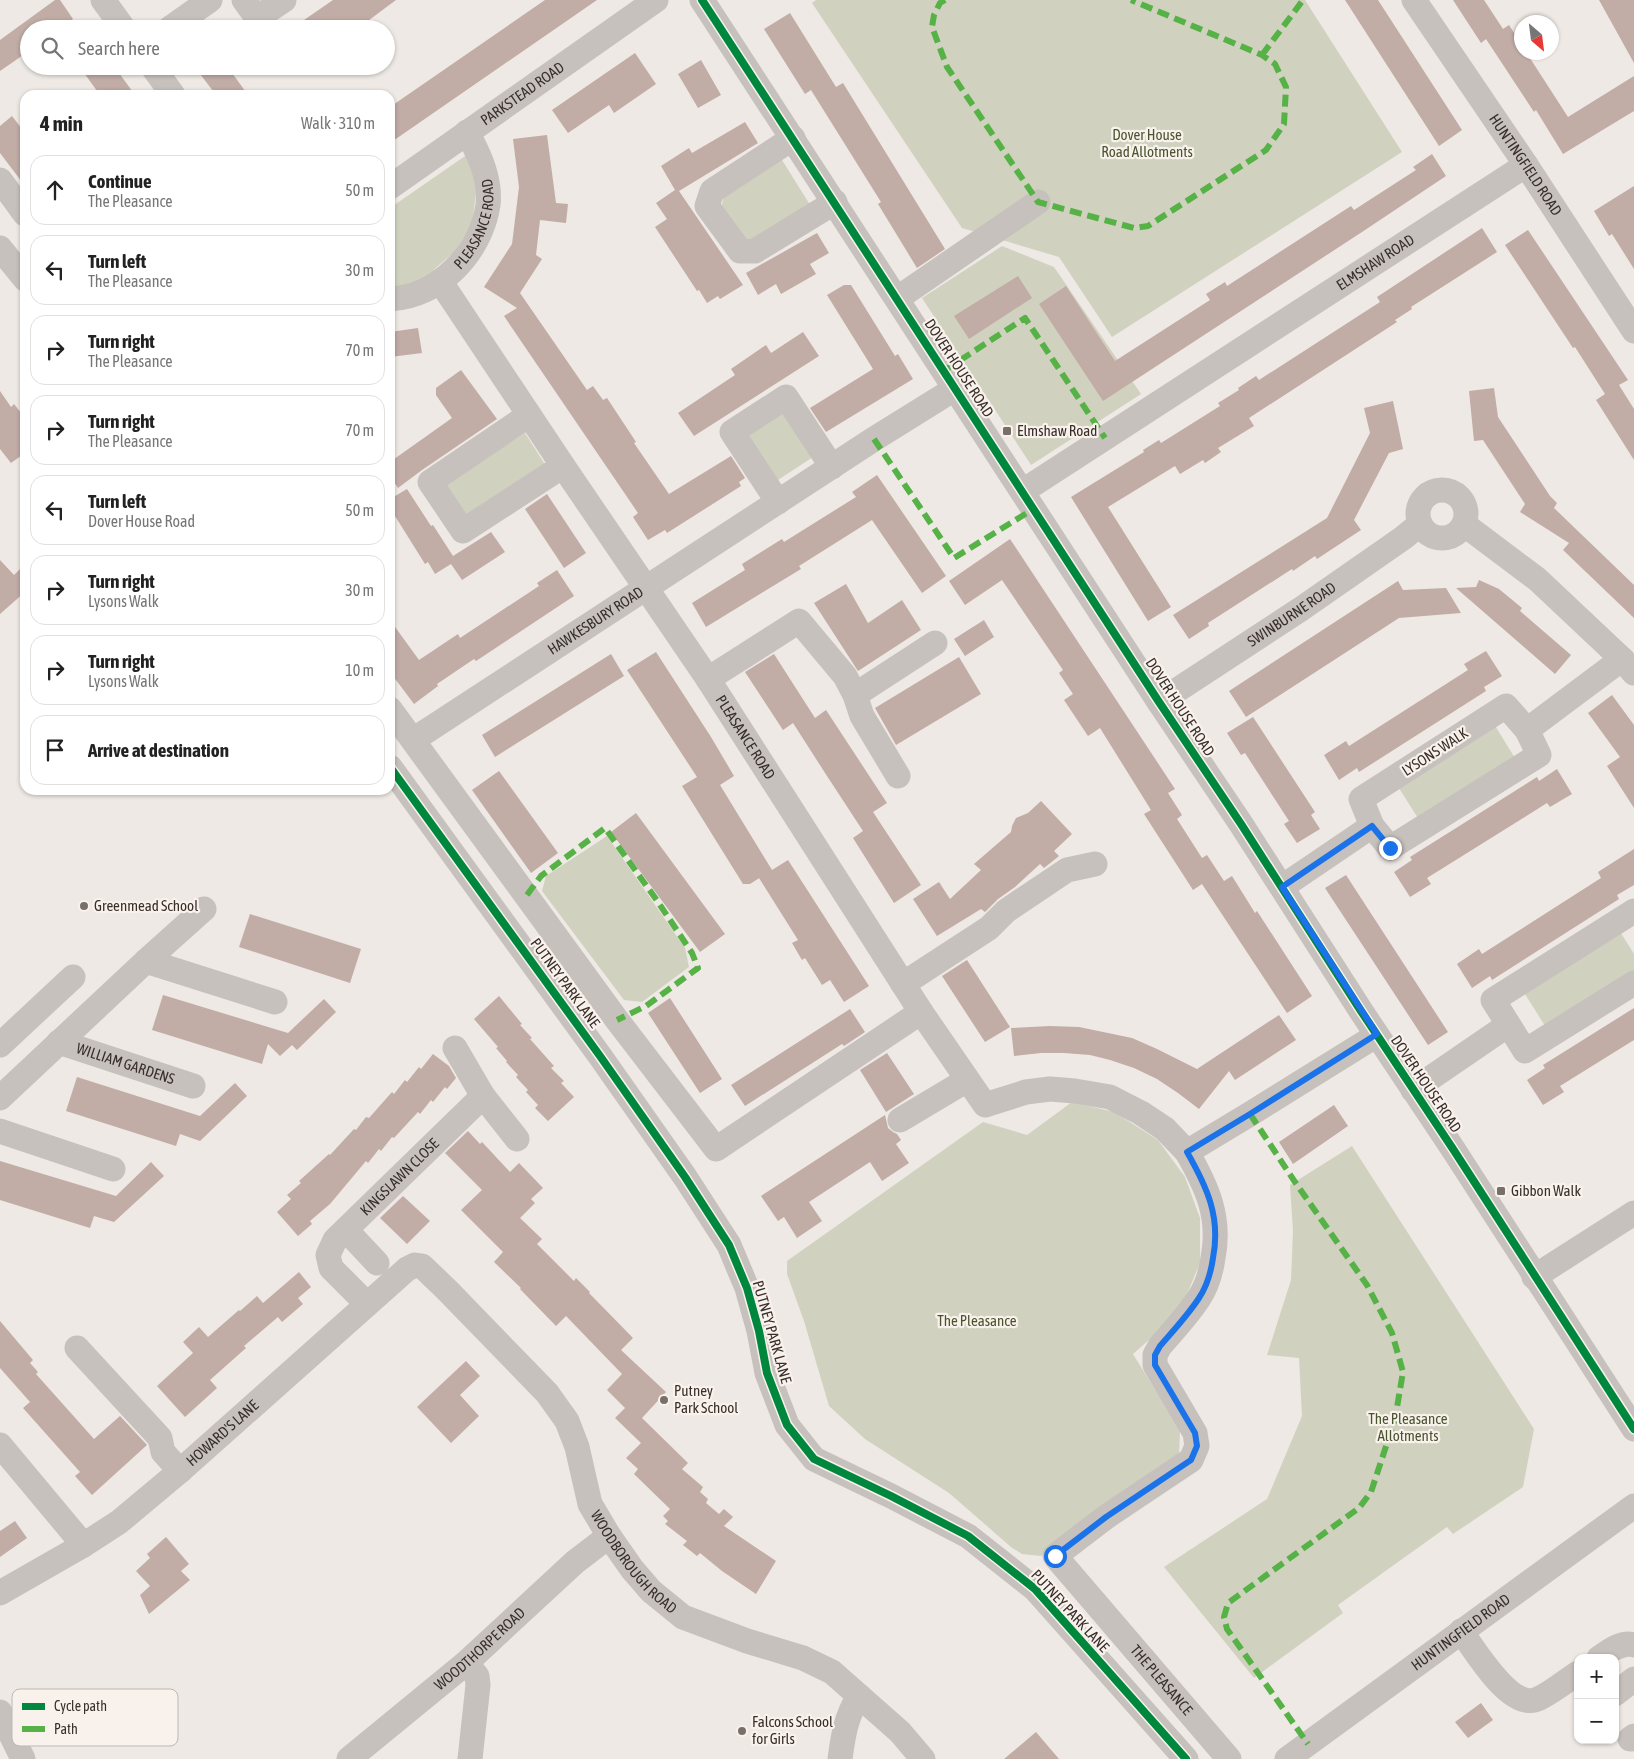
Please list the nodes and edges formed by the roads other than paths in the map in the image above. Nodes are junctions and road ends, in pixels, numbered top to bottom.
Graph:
1 (103, 0) edge
2 (210, 0) edge
3 (244, 0) edge
4 (284, 0) edge
5 (656, 0) edge
6 (702, 0) edge
7 (1414, 0) edge
8 (117, 20) edge
9 (182, 20) edge
10 (159, 75) edge
11 (170, 90) edge
12 (467, 132) junction
13 (793, 138) junction
14 (1526, 165) junction
15 (0, 180) edge
16 (395, 183) edge
17 (835, 202) junction
18 (1038, 202) dead end
19 (20, 207) edge
20 (0, 248) edge
21 (20, 273) edge
22 (440, 281) junction
23 (395, 298) edge
24 (898, 298) junction
25 (1634, 331) edge
26 (956, 388) junction
27 (529, 415) junction
28 (563, 466) junction
29 (832, 467) junction
30 (1023, 491) junction
31 (778, 502) junction
32 (1420, 524) junction
33 (1465, 525) junction
34 (646, 588) junction
35 (935, 644) dead end
36 (1628, 666) edge
37 (708, 679) junction
38 (856, 695) junction
39 (1159, 702) junction
40 (395, 716) edge
41 (1526, 730) junction
42 (413, 740) junction
43 (395, 774) edge
44 (898, 776) dead end
45 (1372, 826) junction
46 (1095, 864) dead end
47 (1282, 887) junction
48 (204, 909) dead end
49 (1634, 911) edge
50 (146, 961) junction
51 (73, 977) dead end
52 (1634, 983) edge
53 (903, 984) junction
54 (275, 1002) dead end
55 (921, 1012) junction
56 (1508, 1025) junction
57 (1377, 1034) junction
58 (59, 1042) junction
59 (0, 1044) edge
60 (455, 1048) dead end
61 (967, 1080) junction
62 (193, 1086) dead end
63 (1413, 1090) junction
64 (483, 1096) junction
65 (0, 1098) edge
66 (900, 1120) dead end
67 (0, 1131) edge
68 (517, 1138) dead end
69 (1187, 1152) junction
70 (113, 1169) dead end
71 (1634, 1213) edge
72 (346, 1230) junction
73 (378, 1263) dead end
74 (432, 1275) joint
75 (1534, 1277) junction
76 (367, 1304) junction
77 (77, 1348) dead end
78 (1634, 1429) edge
79 (0, 1445) edge
80 (180, 1471) junction
81 (1634, 1506) edge
82 (609, 1536) junction
83 (82, 1546) junction
84 (0, 1593) edge
85 (1461, 1631) junction
86 (1634, 1645) edge
87 (1605, 1654) edge
88 (466, 1663) junction
89 (1574, 1676) edge
90 (1634, 1680) edge
91 (1619, 1691) edge
92 (859, 1696) junction
93 (0, 1712) edge
94 (12, 1737) edge
95 (17, 1746) edge
96 (23, 1759) edge
97 (350, 1759) edge
98 (470, 1759) edge
99 (840, 1759) edge
100 (923, 1759) edge
101 (1186, 1759) edge
102 (1229, 1759) edge
103 (1287, 1759) edge

1 - 8 street
2 - 9 street
3 - 4 street
5 - 12 street, PARKSTEAD ROAD
6 - 13 street, DOVER HOUSE ROAD
7 - 14 street, HUNTINGFIELD ROAD
10 - 11 street
12 - 16 street, PARKSTEAD ROAD
12 - 22 street, PLEASANCE ROAD
13 - 17 street, DOVER HOUSE ROAD
13 - 17 street
14 - 25 street, HUNTINGFIELD ROAD
14 - 30 street, ELMSHAW ROAD
15 - 19 street
17 - 24 street, DOVER HOUSE ROAD
18 - 24 street
20 - 21 street
22 - 23 street, PLEASANCE ROAD
22 - 27 street, PLEASANCE ROAD
24 - 26 street, DOVER HOUSE ROAD
26 - 29 street, HAWKESBURY ROAD
26 - 30 street, DOVER HOUSE ROAD
27 - 28 street, PLEASANCE ROAD
27 - 28 street
28 - 34 street, PLEASANCE ROAD
29 - 31 street, HAWKESBURY ROAD
29 - 31 street
30 - 39 street, DOVER HOUSE ROAD
31 - 34 street, HAWKESBURY ROAD
32 - 33 street
32 - 33 street
32 - 39 street, SWINBURNE ROAD
33 - 36 street
34 - 37 street, PLEASANCE ROAD
34 - 42 street, HAWKESBURY ROAD
35 - 38 street
36 - 41 street
37 - 38 street
37 - 53 street, PLEASANCE ROAD
38 - 44 street
39 - 47 street, DOVER HOUSE ROAD
40 - 42 street, PUTNEY PARK LANE
41 - 45 street, LYSONS WALK
41 - 45 street, LYSONS WALK
42 - 55 street, PUTNEY PARK LANE
43 - 101 street, PUTNEY PARK LANE
45 - 47 street
46 - 53 street
47 - 57 street, DOVER HOUSE ROAD
48 - 50 street, WILLIAM GARDENS
49 - 56 street
50 - 54 street
50 - 58 street, WILLIAM GARDENS
51 - 59 street
52 - 56 street
53 - 55 street, PLEASANCE ROAD
55 - 61 street, THE PLEASANCE
56 - 63 street
57 - 63 street, DOVER HOUSE ROAD
57 - 69 street
58 - 62 street, WILLIAM GARDENS
58 - 65 street, WILLIAM GARDENS
60 - 64 street
61 - 66 street
61 - 69 street, THE PLEASANCE
63 - 75 street, DOVER HOUSE ROAD
64 - 68 street
64 - 72 street, KINGSLAWN CLOSE
67 - 70 street
69 - 102 street, THE PLEASANCE
71 - 75 street
72 - 73 street
72 - 76 street, KINGSLAWN CLOSE
74 - 76 street, HOWARD'S LANE
74 - 82 street, WOODBOROUGH ROAD
75 - 78 street, DOVER HOUSE ROAD
76 - 80 street, HOWARD'S LANE
77 - 80 street
79 - 83 street
80 - 83 street, HOWARD'S LANE
81 - 85 street, HUNTINGFIELD ROAD
82 - 88 street, WOODTHORPE ROAD
82 - 92 street, WOODBOROUGH ROAD
83 - 84 street, HOWARD'S LANE
85 - 89 street
85 - 103 street, HUNTINGFIELD ROAD
86 - 87 street
88 - 97 street, WOODTHORPE ROAD
88 - 98 street
90 - 91 street
92 - 99 street
92 - 100 street, WOODBOROUGH ROAD
93 - 94 street
95 - 96 street

